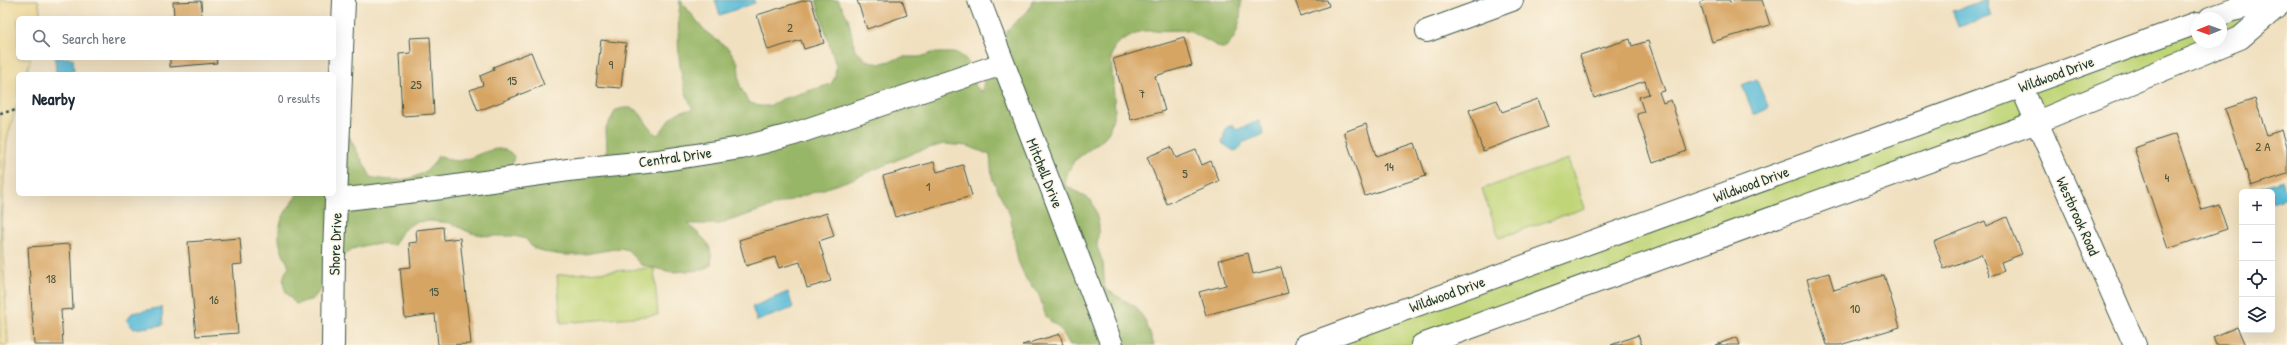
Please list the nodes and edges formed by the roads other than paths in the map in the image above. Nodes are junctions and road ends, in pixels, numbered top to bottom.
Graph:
1 (344, 0) edge
2 (979, 0) edge
3 (1512, 0) edge
4 (2276, 0) edge
5 (2285, 0) edge
6 (2227, 12) edge
7 (2191, 25) edge
8 (1427, 31) dead end
9 (1002, 64) junction
10 (2021, 86) junction
11 (2037, 122) junction
12 (337, 200) junction
13 (333, 345) edge
14 (1112, 345) edge
15 (1306, 345) edge
16 (1422, 345) edge
17 (2136, 345) edge

1 - 12 street, Shore Drive
2 - 9 street, Mitchell Drive
3 - 8 street
4 - 6 street
5 - 11 street
7 - 10 street, Wildwood Drive
9 - 12 street, Central Drive
9 - 14 street, Mitchell Drive
10 - 11 street, Westbrook Road
10 - 15 street, Wildwood Drive
11 - 16 street
11 - 17 street, Westbrook Road
12 - 13 street, Shore Drive

